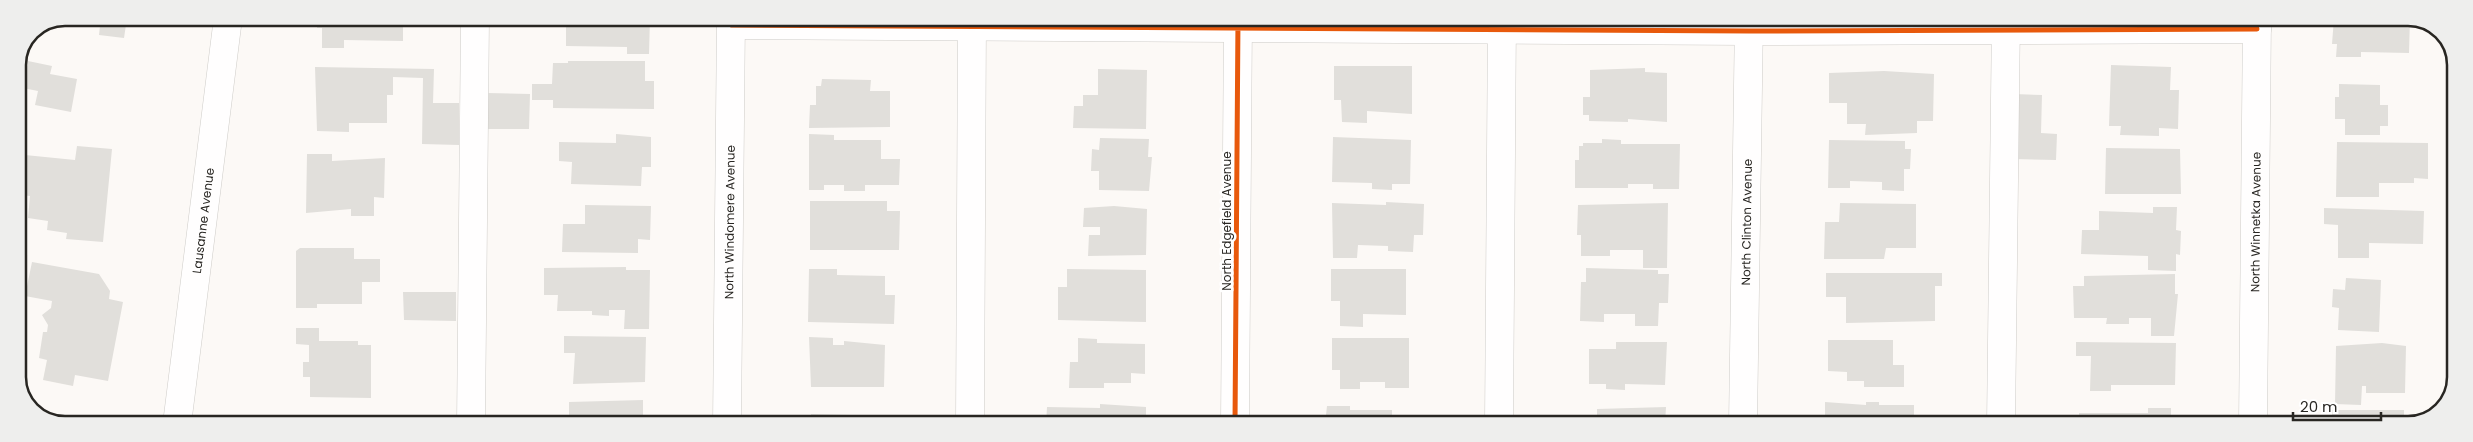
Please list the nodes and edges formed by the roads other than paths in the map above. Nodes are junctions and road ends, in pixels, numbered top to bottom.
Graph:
1 (227, 26) edge
2 (474, 26) edge
3 (731, 26) edge
4 (972, 26) edge
5 (1238, 26) edge
6 (1502, 27) edge
7 (1749, 27) edge
8 (2006, 27) edge
9 (2256, 27) edge
10 (178, 415) edge
11 (471, 415) edge
12 (727, 415) edge
13 (970, 415) edge
14 (1235, 416) edge
15 (1499, 416) edge
16 (1743, 416) edge
17 (2000, 416) edge
18 (2253, 416) edge

1 - 10 street, Lausanne Avenue
2 - 11 street
3 - 12 street, North Windomere Avenue
4 - 13 street
5 - 14 street, North Edgefield Avenue
6 - 15 street
7 - 16 street, North Clinton Avenue
8 - 17 street
9 - 18 street, North Winnetka Avenue

